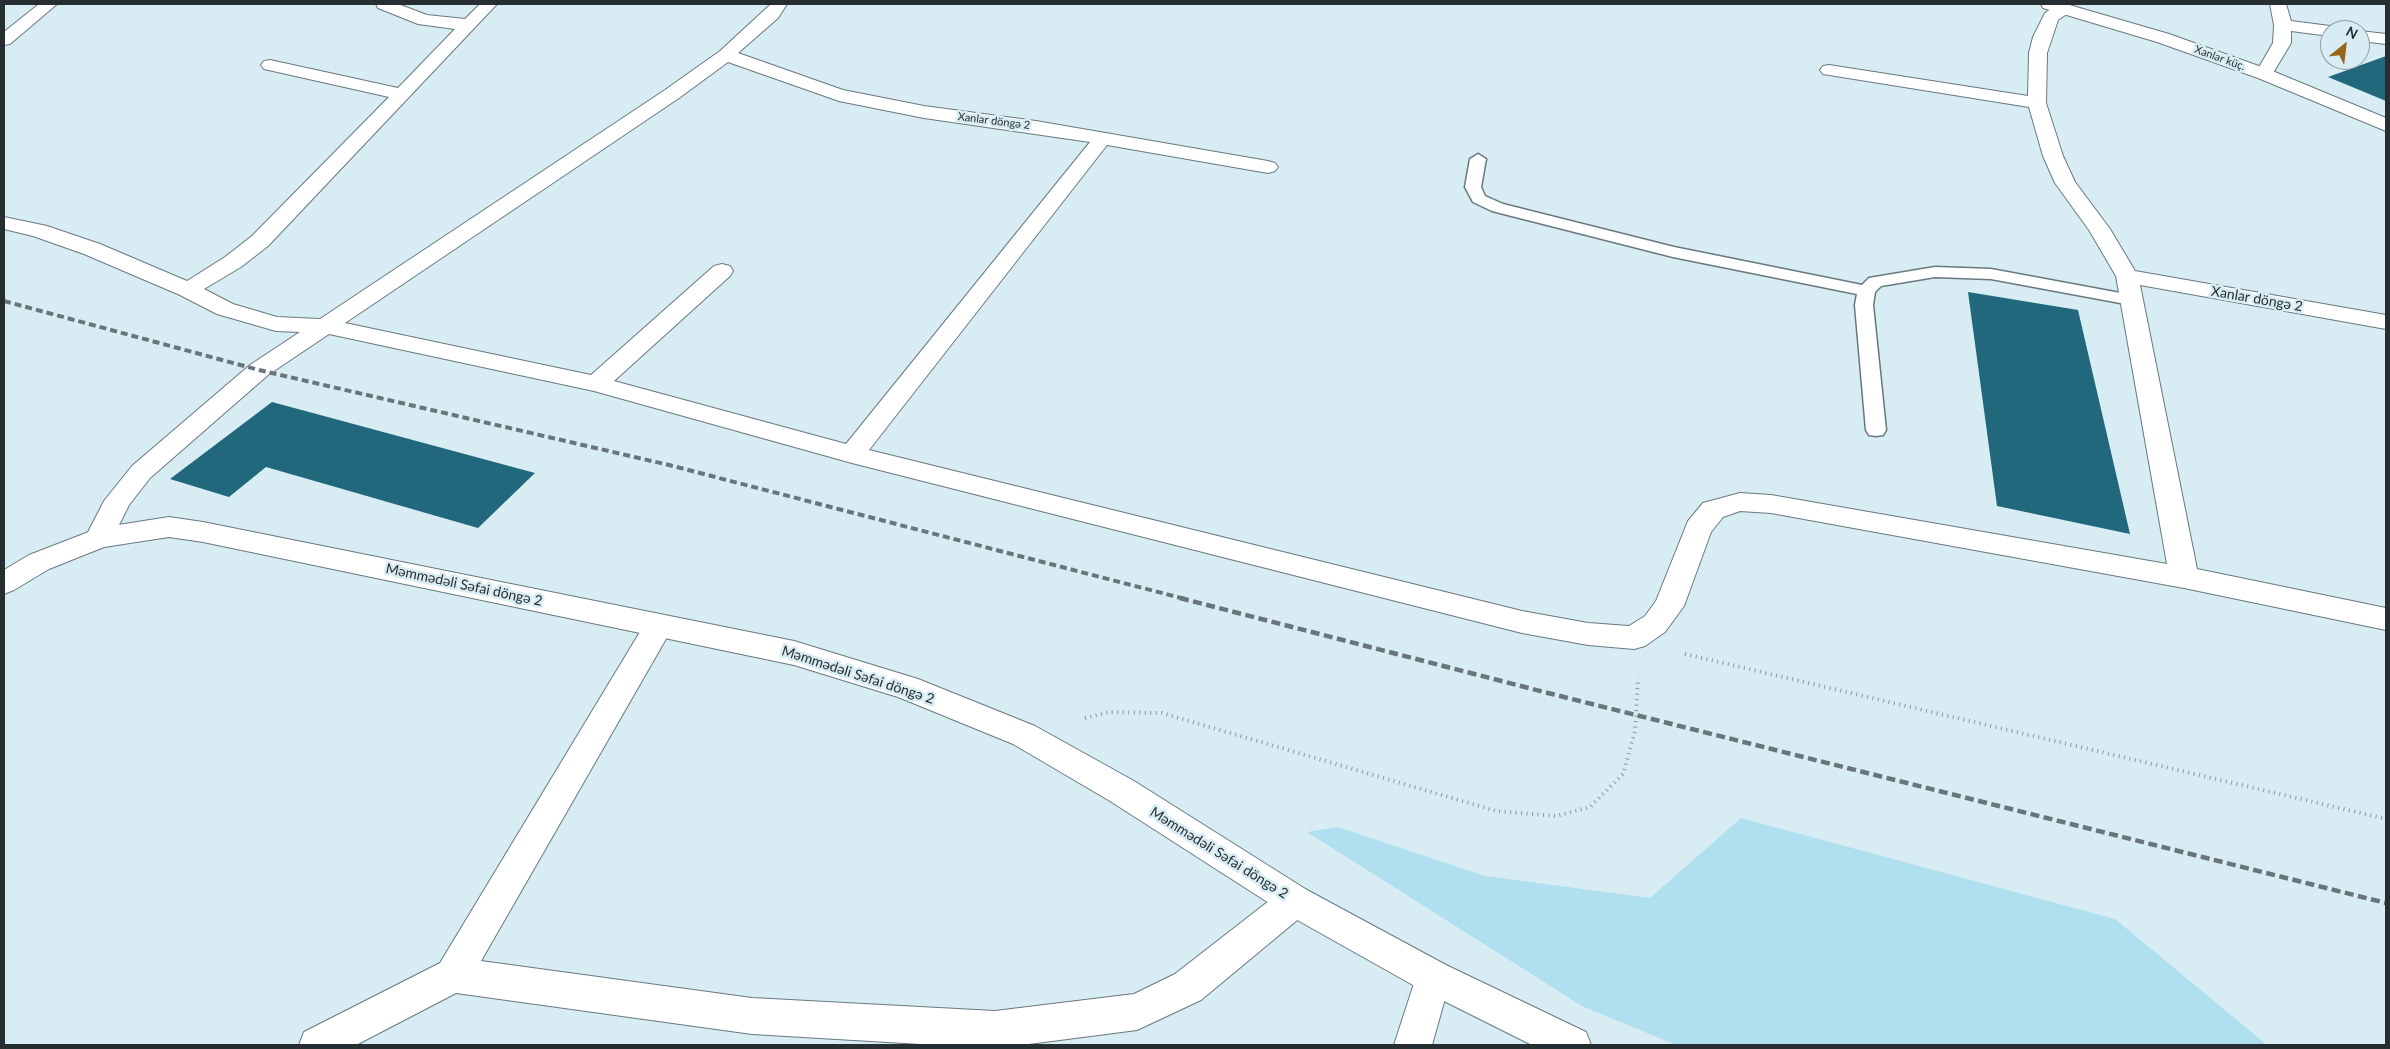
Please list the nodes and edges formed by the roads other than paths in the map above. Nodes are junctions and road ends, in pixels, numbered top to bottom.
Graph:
1 (49, 4) edge
2 (384, 4) edge
3 (489, 4) edge
4 (779, 4) edge
5 (2278, 4) edge
6 (2057, 6) edge
7 (468, 25) junction
8 (2284, 25) junction
9 (2320, 30) edge
10 (2370, 37) edge
11 (2386, 39) edge
12 (4, 40) edge
13 (726, 55) junction
14 (270, 65) dead end
15 (1829, 70) dead end
16 (2264, 74) junction
17 (401, 94) junction
18 (2037, 103) junction
19 (2386, 125) edge
20 (1103, 138) junction
21 (1478, 159) dead end
22 (1268, 167) dead end
23 (4, 222) edge
24 (722, 271) dead end
25 (2127, 276) junction
26 (188, 290) junction
27 (1866, 291) junction
28 (2131, 300) junction
29 (2386, 322) edge
30 (326, 326) junction
31 (596, 384) junction
32 (1876, 430) dead end
33 (852, 454) junction
34 (99, 538) junction
35 (2184, 578) junction
36 (4, 583) edge
37 (2386, 619) edge
38 (659, 625) junction
39 (1295, 901) junction
40 (453, 975) junction
41 (1433, 977) junction
42 (318, 1045) edge
43 (1413, 1045) edge
44 (1572, 1045) edge

1 - 12 street
2 - 7 street
3 - 7 street
4 - 13 street
5 - 8 street
6 - 16 street, Xanlar küç.
6 - 18 street
7 - 17 street
8 - 9 street
8 - 16 street
10 - 11 street
13 - 20 street, Xanlar döngə 2
13 - 30 street
14 - 17 street
15 - 18 street
16 - 19 street, Xanlar küç.
17 - 26 street
18 - 25 street
20 - 22 street, Xanlar döngə 2
20 - 33 street
21 - 27 lane
23 - 26 street
24 - 31 street
25 - 28 street
25 - 29 street, Xanlar döngə 2
26 - 30 street
27 - 28 lane
27 - 32 lane
28 - 35 street
30 - 31 street
30 - 34 street
31 - 33 street
33 - 35 street
34 - 36 street, Məmmədəli Səfai döngə 2
34 - 38 street, Məmmədəli Səfai döngə 2
35 - 37 street
38 - 39 street, Məmmədəli Səfai döngə 2
38 - 40 street
39 - 40 street
39 - 41 street, Məmmədəli Səfai döngə 2
40 - 42 street
41 - 43 street
41 - 44 street, Məmmədəli Səfai döngə 2

